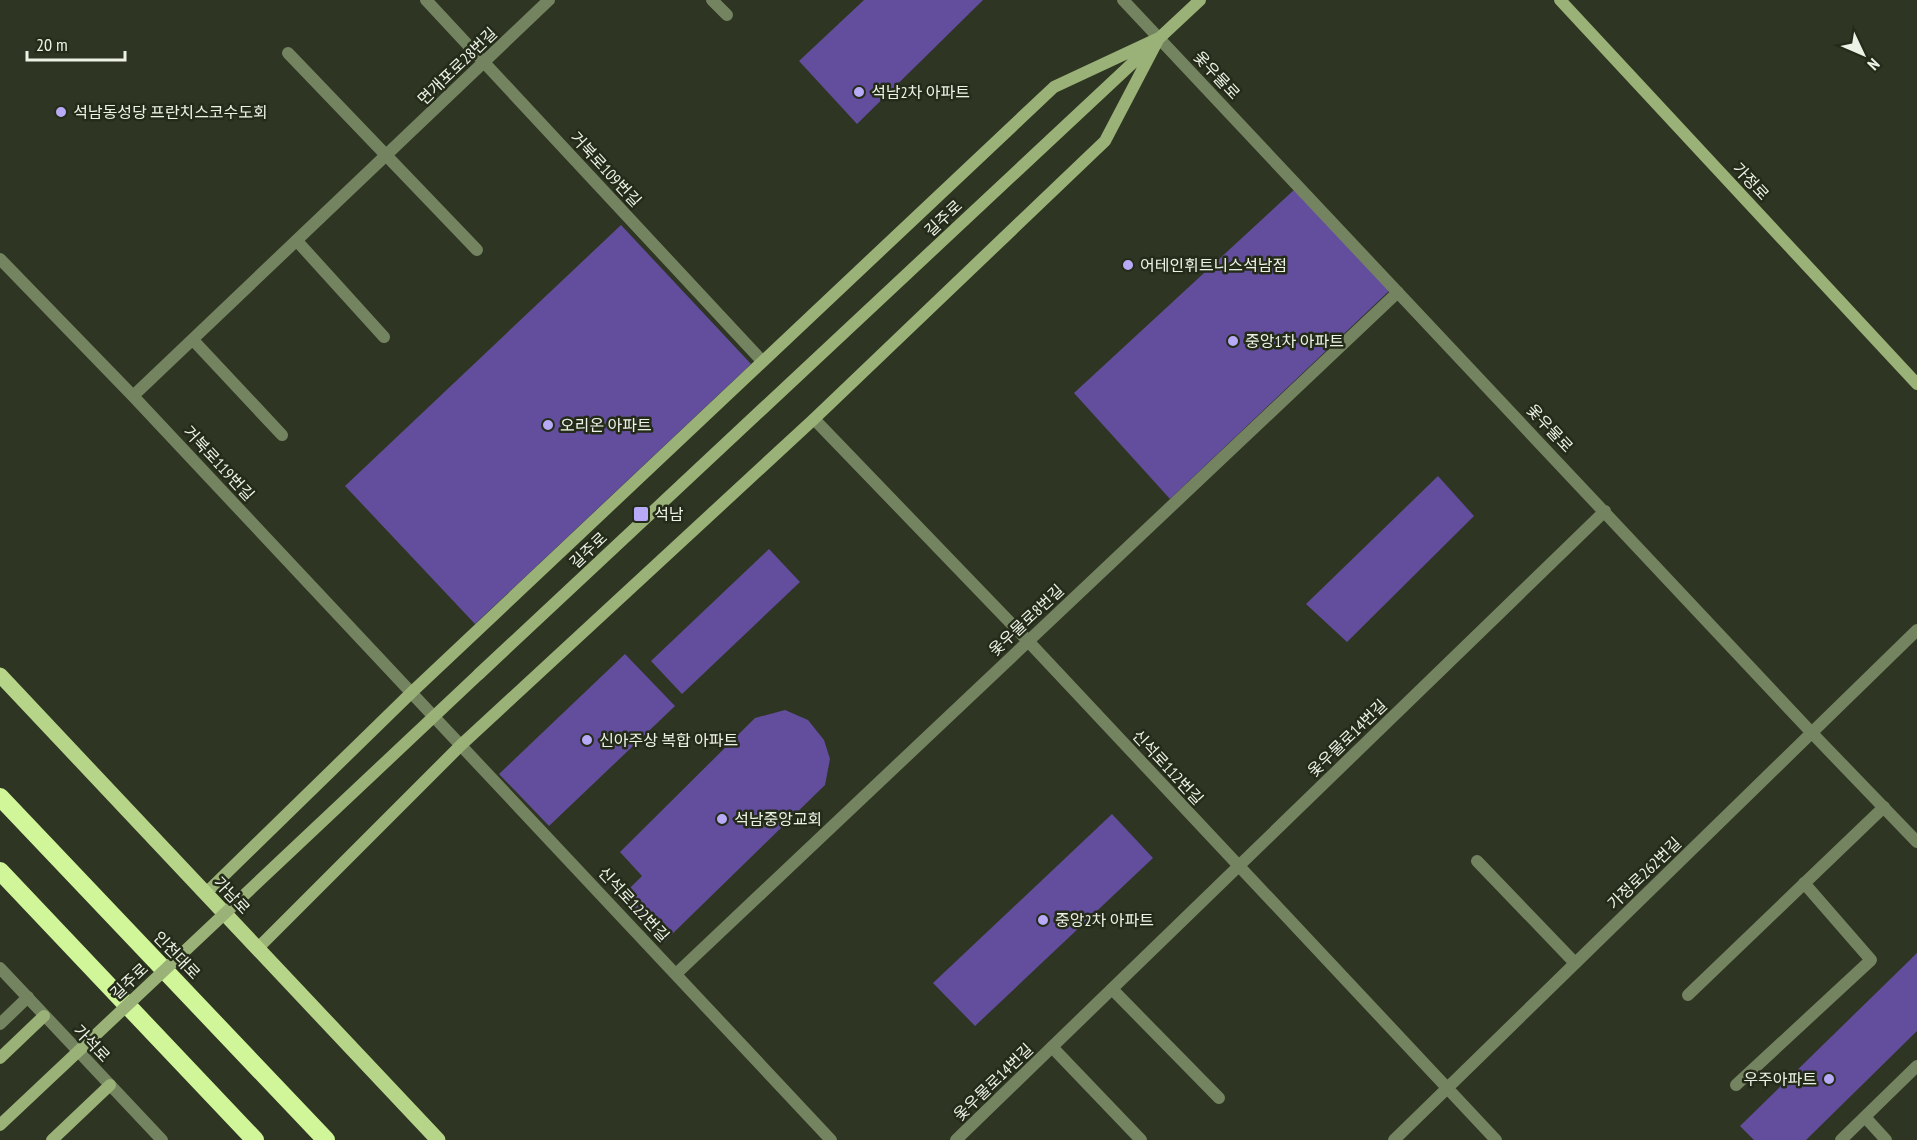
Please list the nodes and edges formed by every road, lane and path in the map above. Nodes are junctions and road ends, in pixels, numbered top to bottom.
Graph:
1 (426, 0) edge
2 (549, 0) edge
3 (712, 0) edge
4 (1123, 0) edge
5 (1200, 0) edge
6 (1560, 0) edge
7 (727, 15) dead end
8 (1159, 38) junction
9 (288, 53) dead end
10 (485, 63) junction
11 (388, 155) junction
12 (297, 241) junction
13 (477, 250) dead end
14 (0, 259) edge
15 (1398, 291) junction
16 (384, 336) dead end
17 (193, 339) junction
18 (762, 361) junction
19 (1917, 384) edge
20 (134, 396) junction
21 (814, 419) junction
22 (282, 435) dead end
23 (1605, 510) junction
24 (1917, 630) edge
25 (1028, 641) junction
26 (0, 675) edge
27 (412, 693) junction
28 (1811, 732) junction
29 (461, 745) junction
30 (0, 797) edge
31 (1884, 807) junction
32 (1917, 842) edge
33 (1477, 861) dead end
34 (1239, 867) junction
35 (0, 871) edge
36 (1804, 883) junction
37 (206, 893) junction
38 (258, 948) junction
39 (1575, 963) junction
40 (0, 968) edge
41 (677, 973) junction
42 (1112, 989) junction
43 (1688, 995) dead end
44 (28, 997) junction
45 (44, 1016) junction
46 (0, 1024) edge
47 (1052, 1047) junction
48 (0, 1058) edge
49 (1917, 1066) edge
50 (110, 1085) junction
51 (1736, 1085) dead end
52 (1446, 1088) junction
53 (1219, 1098) dead end
54 (1865, 1117) junction
55 (0, 1125) edge
56 (52, 1140) edge
57 (162, 1140) edge
58 (255, 1140) edge
59 (326, 1140) edge
60 (438, 1140) edge
61 (831, 1140) edge
62 (956, 1140) edge
63 (1141, 1140) edge
64 (1394, 1140) edge
65 (1496, 1140) edge
66 (1841, 1140) edge
67 (1886, 1140) edge

1 - 10 street, 거북로109번길
2 - 10 street, 면개포로28번길
3 - 7 street
4 - 8 street, 옻우물로
5 - 8 main road, 길주로
6 - 19 main road, 가정로
8 - 15 street, 옻우물로
8 - 18 main road
8 - 21 main road
8 - 55 main road, 길주로, bridge
9 - 11 street
10 - 11 street, 면개포로28번길
10 - 18 street, 거북로109번길
11 - 12 street, 면개포로28번길
11 - 13 street
12 - 16 street
12 - 17 street, 면개포로28번길
14 - 20 street, 거북로119번길
15 - 23 street, 옻우물로
15 - 25 street, 옻우물로8번길
17 - 20 street, 면개포로28번길
17 - 22 street
18 - 27 main road
20 - 27 street, 거북로119번길
21 - 25 street, 신석로112번길
21 - 29 main road
23 - 28 street, 옻우물로
23 - 34 street, 옻우물로14번길
24 - 28 street, 가정로262번길
25 - 34 street, 신석로112번길
25 - 41 street, 옻우물로8번길
26 - 37 main road, 가남로
27 - 29 street, 신석로122번길
27 - 37 main road
28 - 31 street, 옻우물로
28 - 39 street, 가정로262번길
29 - 38 main road
29 - 41 street, 신석로122번길
30 - 59 highway, 인천대로
31 - 32 street, 옻우물로
31 - 36 street
33 - 39 street
34 - 42 street, 옻우물로14번길
34 - 52 street, 신석로112번길
35 - 58 highway
36 - 43 street
36 - 51 street
37 - 38 main road, 가남로
38 - 60 main road, 가남로
39 - 52 street, 가정로262번길
40 - 44 street, 가석로
41 - 61 street, 신석로122번길
42 - 47 street, 옻우물로14번길
42 - 53 street
44 - 45 street, 가석로
44 - 46 street
45 - 48 main road
45 - 50 street, 가석로
47 - 62 street, 옻우물로14번길
47 - 63 street, 옻우물로14번길
49 - 54 street
50 - 56 main road
50 - 57 street, 가석로
52 - 64 street, 가정로262번길
52 - 65 street, 신석로112번길
54 - 66 street
54 - 67 street

